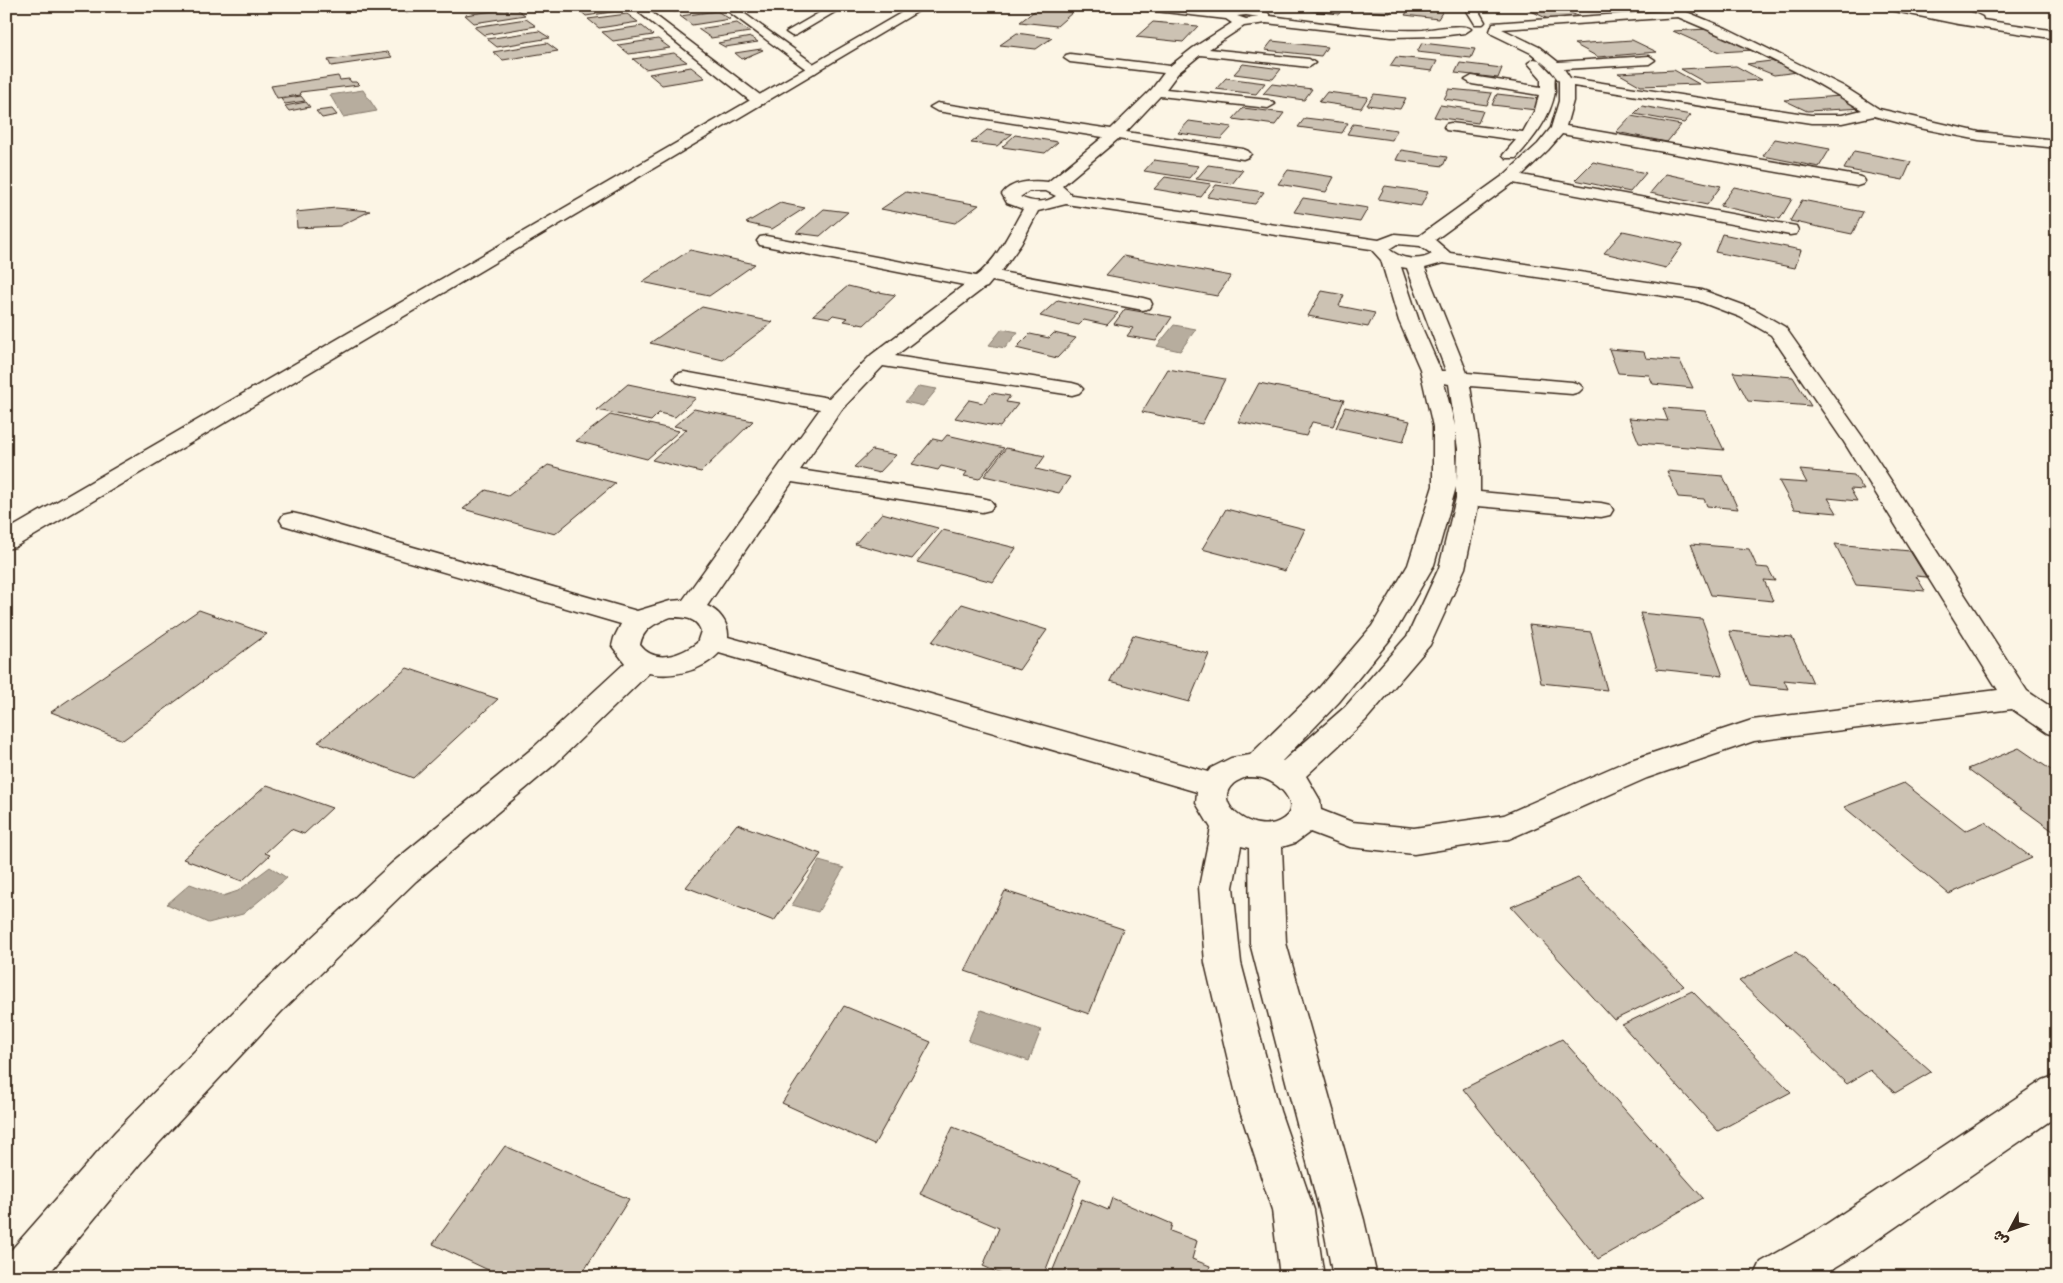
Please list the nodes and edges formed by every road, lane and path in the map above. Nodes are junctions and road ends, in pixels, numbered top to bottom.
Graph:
1 (636, 6) edge
2 (726, 6) edge
3 (840, 6) edge
4 (922, 6) edge
5 (1138, 6) edge
6 (1458, 6) edge
7 (1470, 6) edge
8 (1662, 6) edge
9 (1885, 6) edge
10 (1897, 6) edge
11 (1923, 6) edge
12 (1681, 13) junction
13 (1240, 14) edge
14 (1959, 14) edge
15 (1472, 26) junction
16 (1496, 28) junction
17 (792, 32) dead end
18 (2057, 34) edge
19 (1197, 50) junction
20 (1070, 58) dead end
21 (1649, 60) dead end
22 (1309, 63) dead end
23 (1555, 66) junction
24 (815, 68) junction
25 (1173, 70) junction
26 (1472, 80) dead end
27 (1566, 81) junction
28 (1157, 92) junction
29 (1548, 92) junction
30 (759, 101) junction
31 (1268, 104) dead end
32 (937, 107) dead end
33 (1874, 112) junction
34 (1451, 127) dead end
35 (1558, 129) junction
36 (1114, 136) junction
37 (1528, 137) junction
38 (2057, 144) edge
39 (1243, 154) dead end
40 (1498, 166) dead end
41 (1510, 178) junction
42 (1858, 181) dead end
43 (1057, 193) junction
44 (1033, 206) junction
45 (1410, 228) dead end
46 (1790, 230) dead end
47 (766, 241) dead end
48 (1388, 248) junction
49 (1418, 252) junction
50 (1440, 257) junction
51 (985, 279) junction
52 (1143, 304) dead end
53 (878, 359) junction
54 (1432, 376) junction
55 (684, 378) dead end
56 (1459, 380) junction
57 (1572, 388) dead end
58 (1072, 390) dead end
59 (834, 405) junction
60 (784, 474) junction
61 (1468, 498) junction
62 (982, 506) dead end
63 (1601, 510) dead end
64 (292, 520) dead end
65 (6, 542) edge
66 (691, 609) junction
67 (640, 621) junction
68 (712, 642) junction
69 (643, 663) junction
70 (2017, 698) junction
71 (2057, 726) edge
72 (1258, 766) junction
73 (1287, 776) junction
74 (1213, 785) junction
75 (1304, 817) junction
76 (1228, 826) junction
77 (1265, 838) junction
78 (2057, 1093) edge
79 (17, 1277) edge
80 (1302, 1277) edge
81 (1355, 1277) edge
82 (1776, 1277) edge

1 - 30 street
2 - 24 street
3 - 17 street
4 - 24 street
5 - 13 street
6 - 15 street
7 - 15 street
8 - 12 street
9 - 14 street
10 - 14 street
11 - 14 street
12 - 16 street
12 - 33 street
13 - 15 street
13 - 19 street
14 - 18 street
15 - 16 street
15 - 29 street
16 - 23 street
19 - 22 street
19 - 25 street
20 - 25 street
21 - 23 street
23 - 27 street
24 - 30 street
25 - 28 street
26 - 29 street
27 - 33 street
27 - 35 street
28 - 31 street
28 - 36 street
29 - 37 street
30 - 65 street
32 - 36 street
33 - 38 street
34 - 37 street
35 - 41 street
35 - 42 street
36 - 39 street
36 - 43 street
37 - 40 street
41 - 46 street
41 - 49 street
43 - 44 street
43 - 44 street
43 - 48 street
44 - 51 street
45 - 48 street
47 - 51 street
48 - 49 street
48 - 49 street
48 - 54 street
49 - 50 street
49 - 50 street
49 - 56 street
50 - 70 street
51 - 52 street
51 - 53 street
53 - 58 street
53 - 59 street
54 - 56 street
54 - 72 street
55 - 59 street
56 - 57 street
56 - 61 street
59 - 60 street
60 - 62 street
60 - 66 street
61 - 63 street
61 - 73 street
64 - 67 street
66 - 67 street
66 - 68 street
67 - 69 street
68 - 69 street
68 - 74 street
69 - 79 street
70 - 71 street
70 - 75 street
72 - 73 street
72 - 74 street
73 - 75 street
74 - 76 street
75 - 77 street
76 - 77 street
76 - 80 street
77 - 81 street
78 - 82 street

